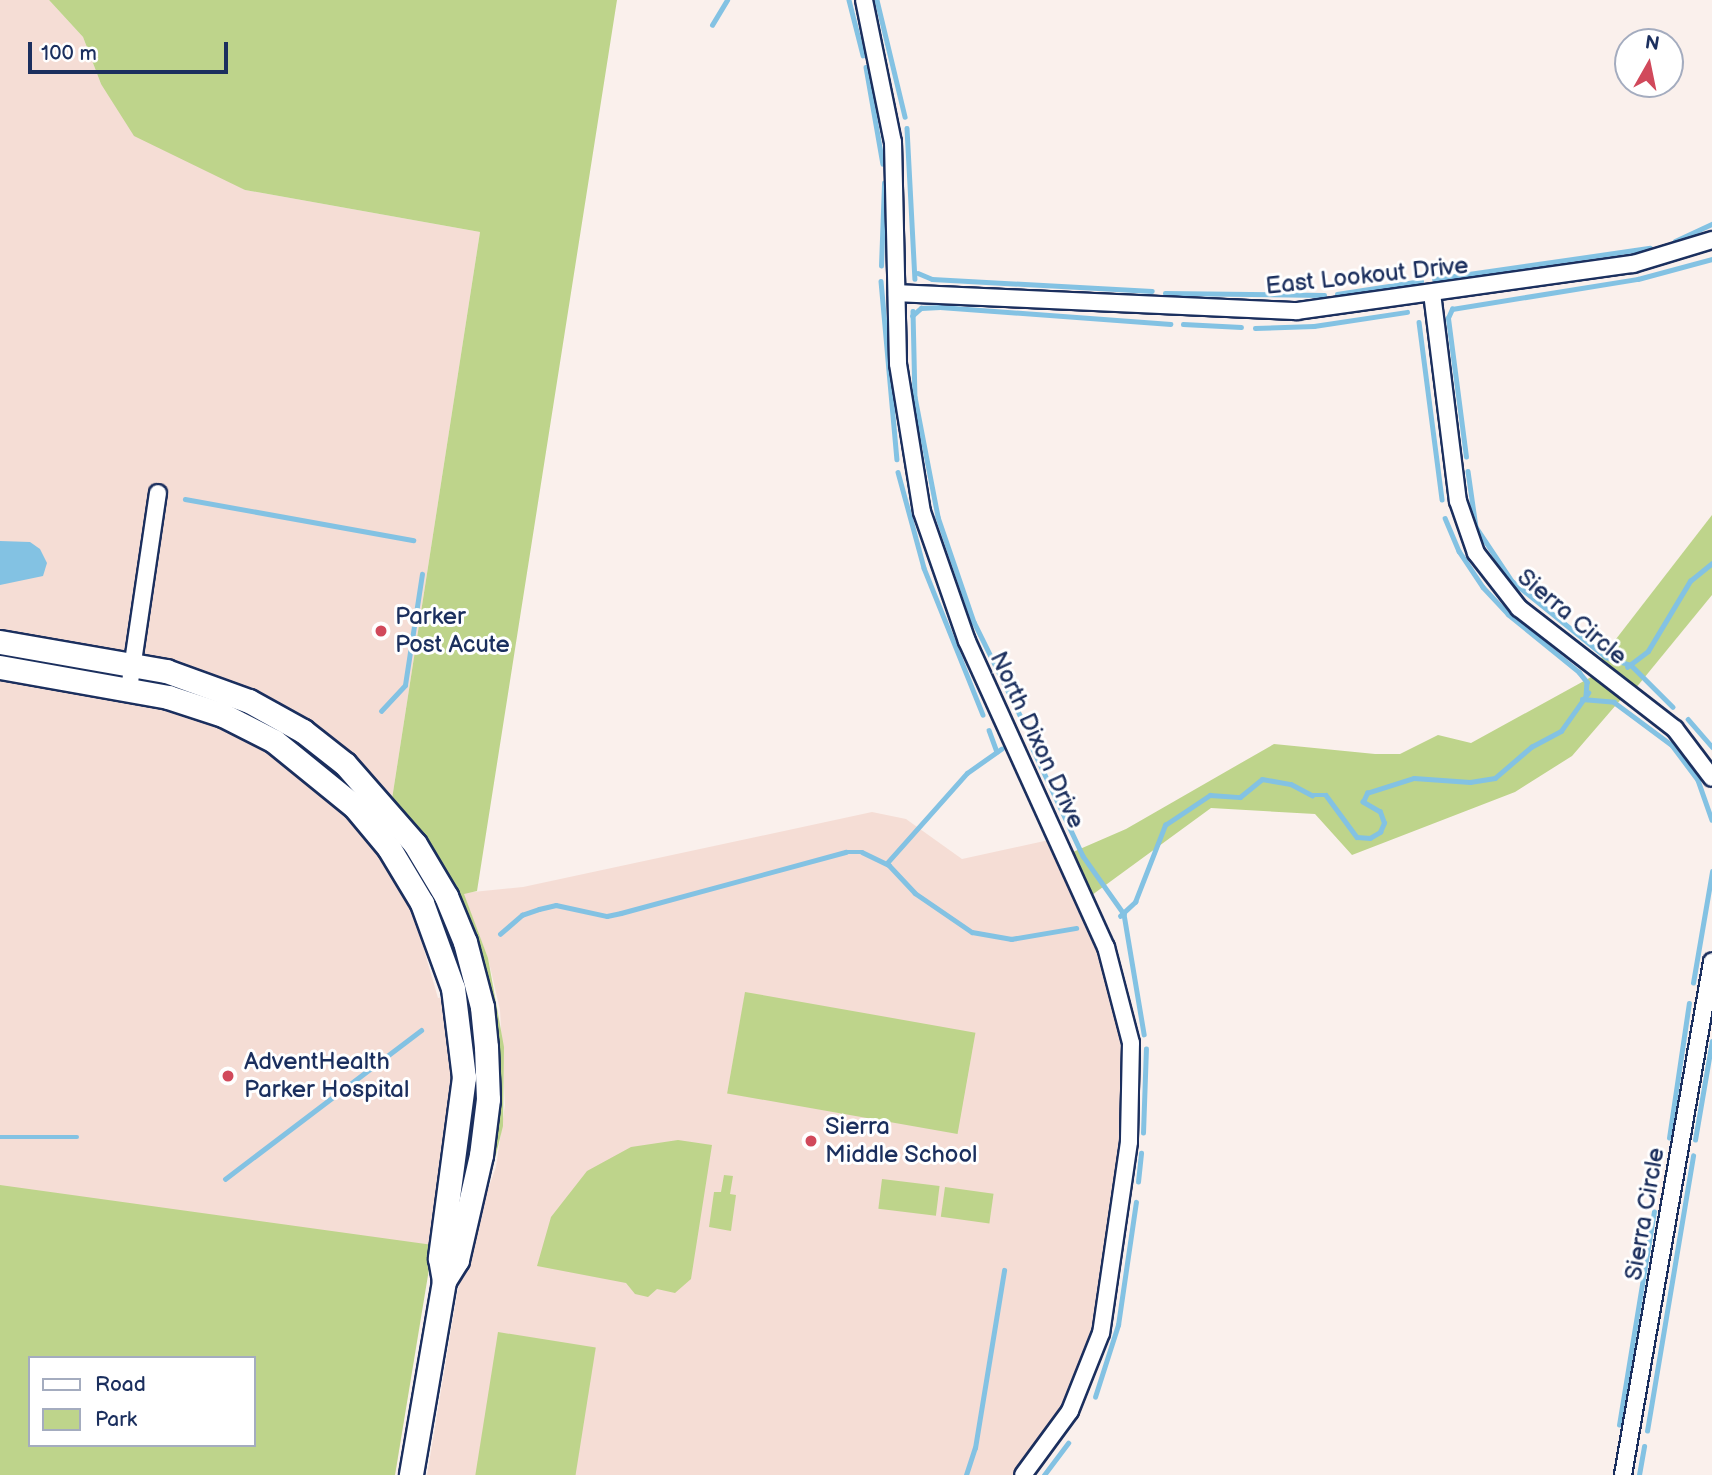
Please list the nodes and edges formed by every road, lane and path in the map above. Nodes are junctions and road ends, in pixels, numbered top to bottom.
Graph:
1 (864, 0) edge
2 (1712, 240) edge
3 (897, 293) junction
4 (1432, 293) junction
5 (158, 493) dead end
6 (0, 642) edge
7 (132, 664) junction
8 (0, 667) edge
9 (129, 689) junction
10 (1712, 778) edge
11 (1712, 962) edge
12 (444, 1281) junction
13 (411, 1475) edge
14 (1023, 1475) edge
15 (1623, 1475) edge

1 - 3 street, North Dixon Drive
2 - 4 street, East Lookout Drive
3 - 4 street, East Lookout Drive
3 - 14 street, North Dixon Drive
4 - 10 street, Sierra Circle
5 - 7 street
6 - 7 main road
7 - 9 street
7 - 12 main road
8 - 9 main road
9 - 12 main road
11 - 15 street, Sierra Circle
12 - 13 main road

